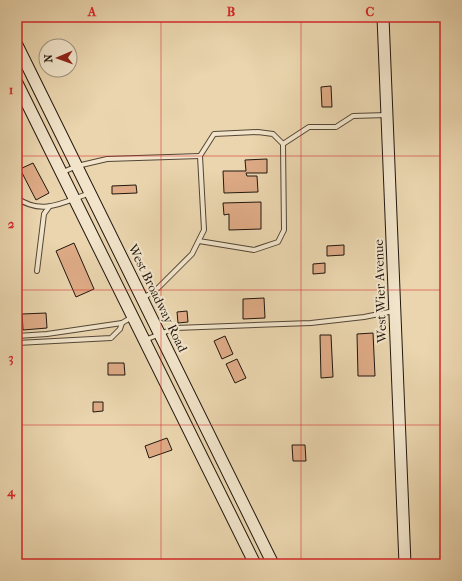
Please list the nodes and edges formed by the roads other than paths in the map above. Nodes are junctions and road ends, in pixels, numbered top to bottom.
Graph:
1 (383, 17) edge
2 (17, 45) edge
3 (17, 83) edge
4 (387, 115) junction
5 (282, 144) junction
6 (200, 156) junction
7 (77, 166) junction
8 (62, 173) junction
9 (90, 193) junction
10 (17, 198) edge
11 (74, 198) junction
12 (49, 207) junction
13 (199, 241) junction
14 (38, 271) dead end
15 (142, 298) junction
16 (395, 311) junction
17 (133, 317) junction
18 (122, 323) junction
19 (160, 334) junction
20 (17, 336) edge
21 (144, 340) junction
22 (17, 343) edge
23 (240, 498) junction
24 (225, 504) junction
25 (255, 564) edge
26 (273, 564) edge
27 (405, 564) edge

1 - 4 main road, West Wier Avenue
2 - 7 main road, West Broadway Road
3 - 8 main road
4 - 5 lane
4 - 16 main road, West Wier Avenue
5 - 6 lane
5 - 13 lane
6 - 7 lane
6 - 13 lane
7 - 8 lane
7 - 9 main road, West Broadway Road
8 - 11 main road
9 - 11 lane
9 - 15 main road, West Broadway Road
10 - 12 lane
11 - 12 lane
11 - 17 main road
12 - 14 lane
13 - 15 lane
15 - 19 main road, West Broadway Road
16 - 19 lane
16 - 27 main road, West Wier Avenue
17 - 18 lane
17 - 21 main road
18 - 20 lane
18 - 22 lane
19 - 21 lane
19 - 23 main road, West Broadway Road
21 - 24 main road
23 - 24 main road
23 - 26 main road, West Broadway Road
24 - 25 main road

